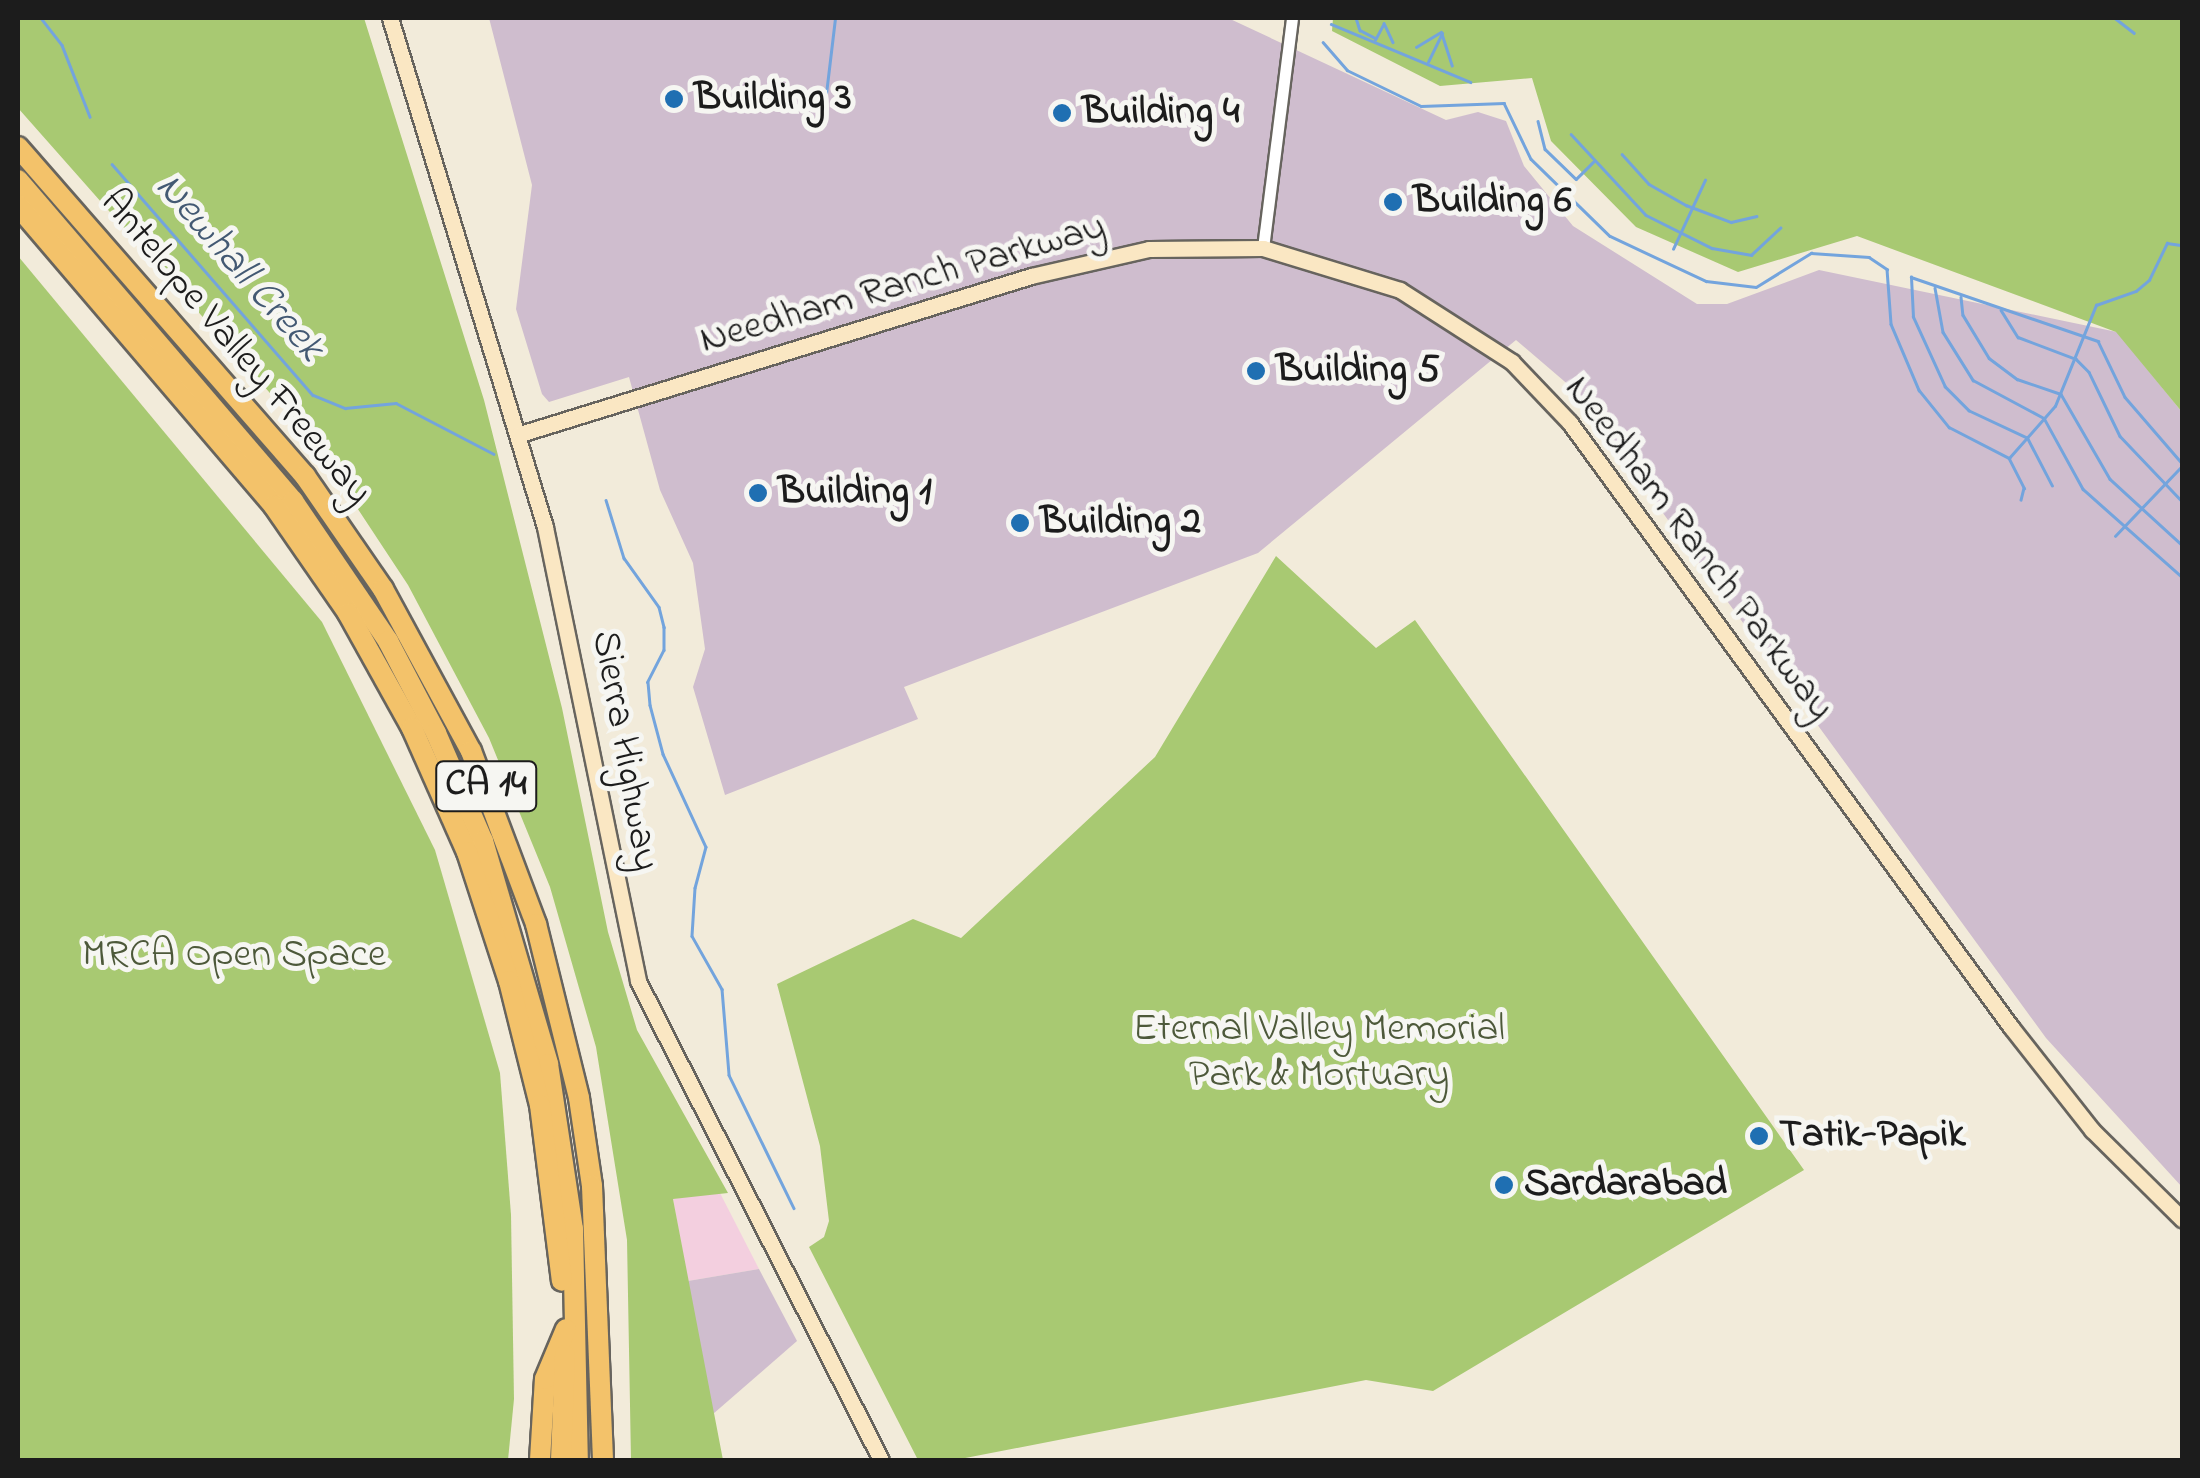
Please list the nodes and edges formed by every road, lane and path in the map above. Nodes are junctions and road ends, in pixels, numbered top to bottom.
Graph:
1 (390, 18) edge
2 (1292, 18) edge
3 (18, 147) edge
4 (18, 180) edge
5 (18, 206) edge
6 (88, 227) junction
7 (1263, 248) junction
8 (520, 434) junction
9 (2182, 1220) edge
10 (566, 1329) junction
11 (540, 1460) edge
12 (561, 1460) edge
13 (578, 1460) edge
14 (588, 1460) edge
15 (603, 1460) edge
16 (882, 1460) edge

1 - 8 street, Sierra Highway
2 - 7 street
3 - 6 highway, Antelope Valley Freeway / CA 14
4 - 13 highway
5 - 10 highway, Antelope Valley Freeway / CA 14
6 - 14 highway
6 - 15 highway, Antelope Valley Freeway / CA 14
7 - 8 street, Needham Ranch Parkway
7 - 9 street, Needham Ranch Parkway
8 - 16 street, Sierra Highway
10 - 11 highway
10 - 12 highway, Antelope Valley Freeway / CA 14

